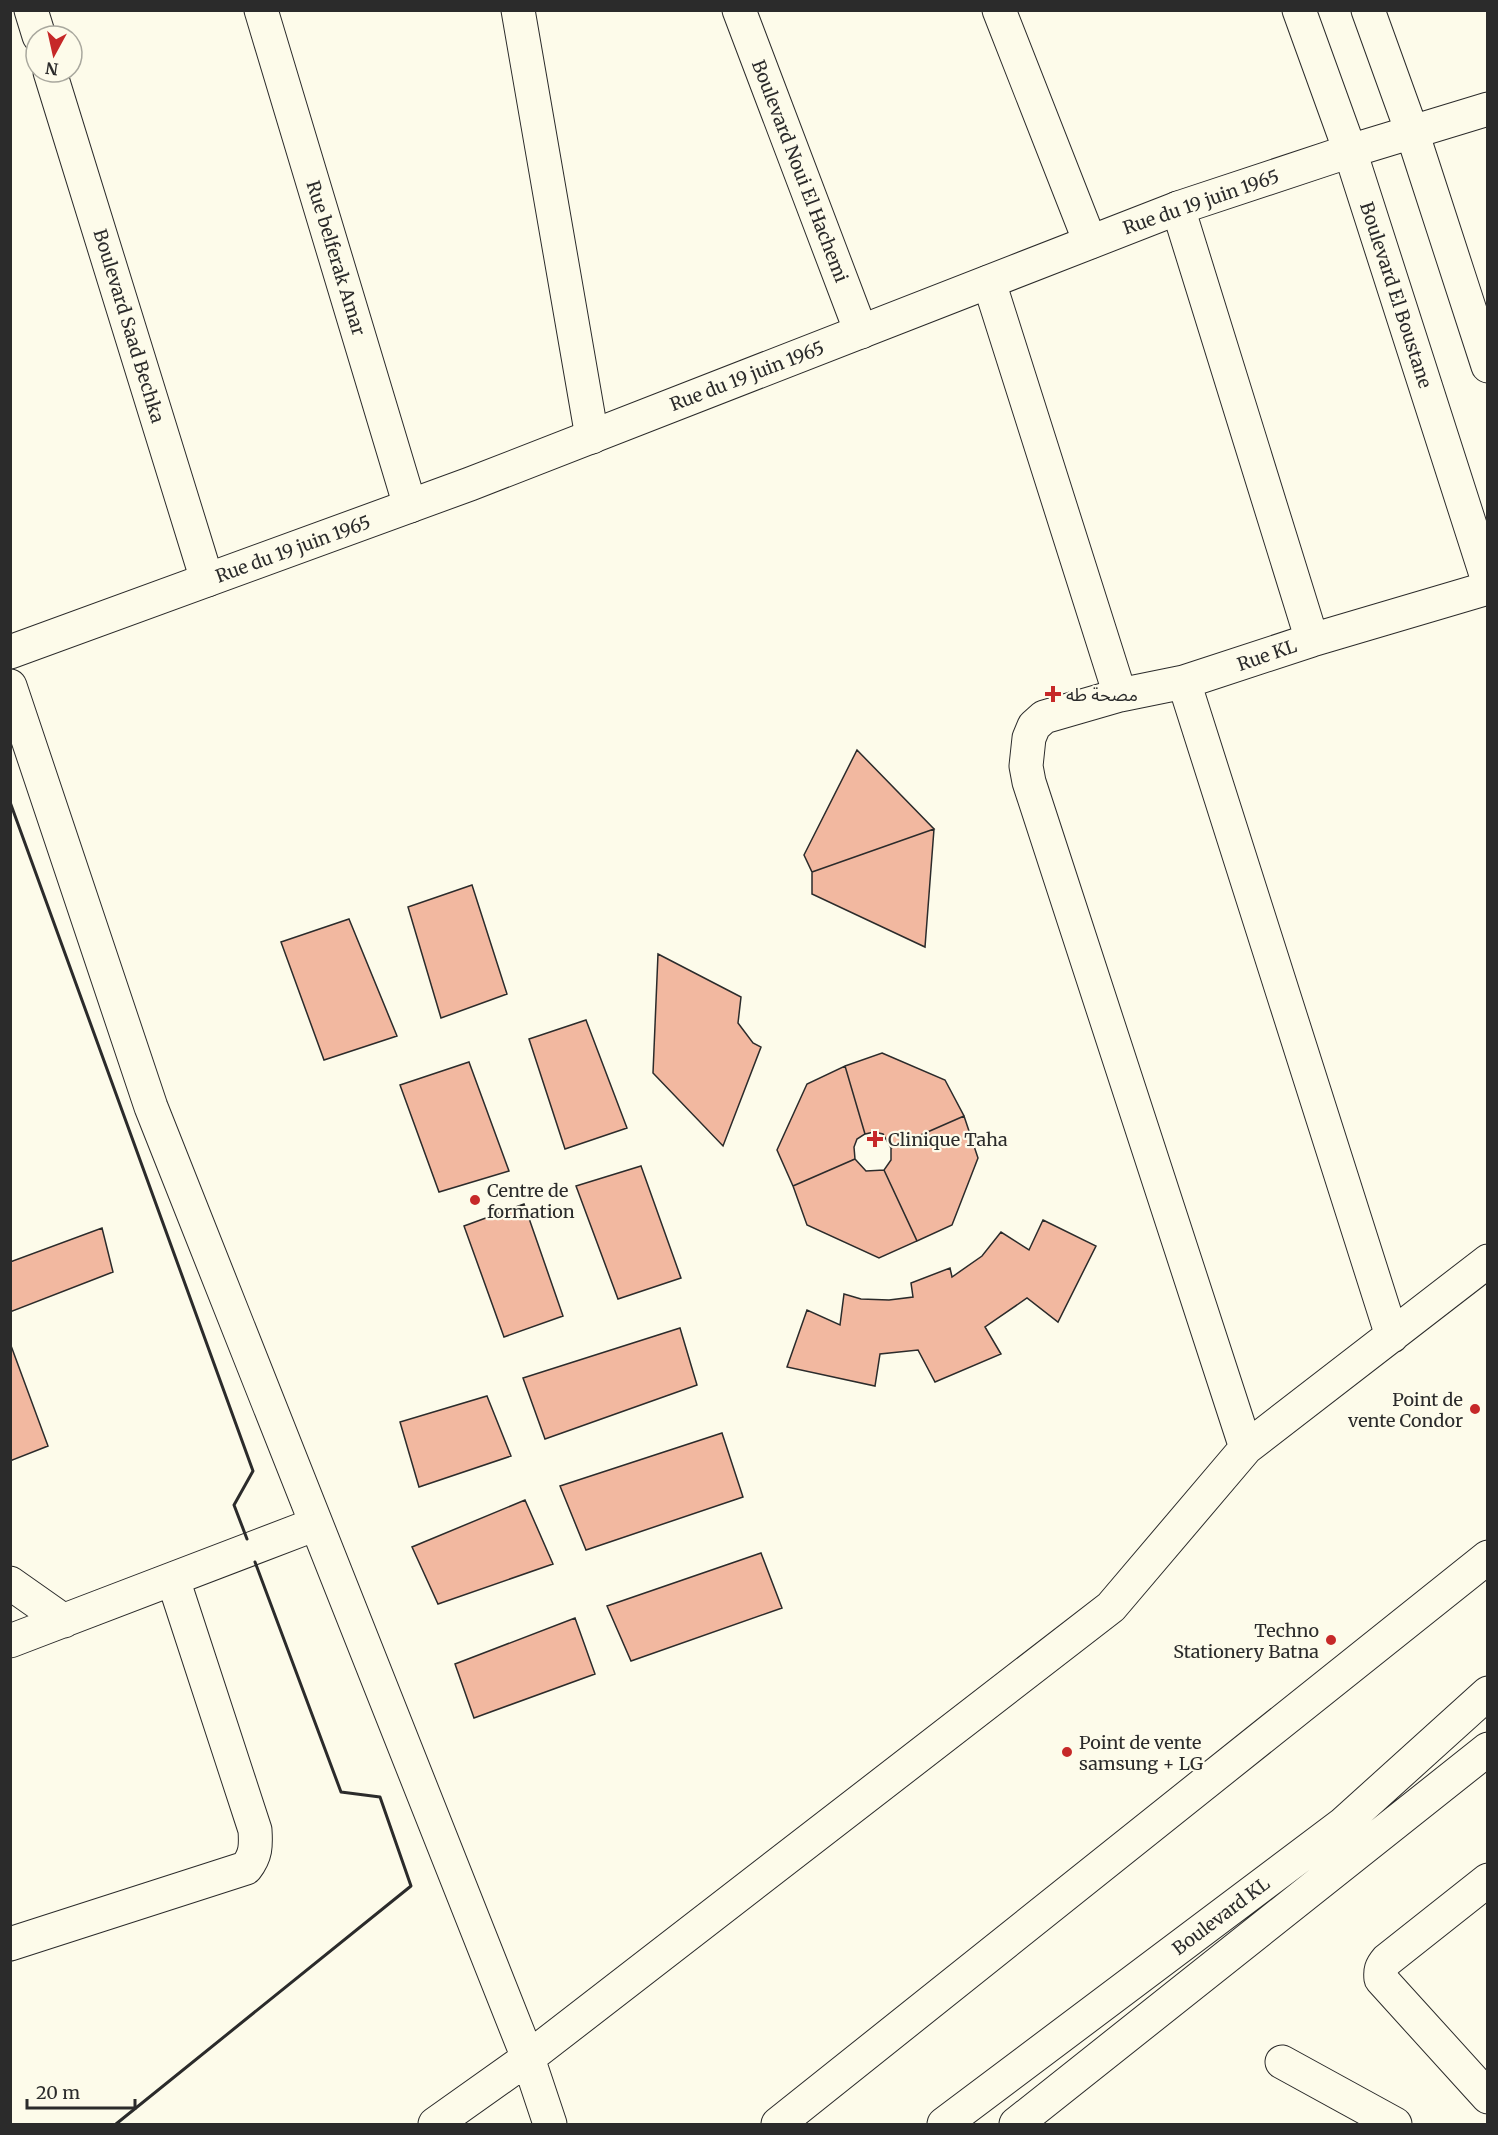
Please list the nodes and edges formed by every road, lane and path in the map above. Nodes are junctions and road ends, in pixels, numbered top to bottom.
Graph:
1 (261, 10) edge
2 (518, 10) edge
3 (739, 10) edge
4 (999, 10) edge
5 (1299, 10) edge
6 (1368, 10) edge
7 (54, 84) edge
8 (1488, 109) edge
9 (1412, 132) junction
10 (1350, 151) junction
11 (1178, 208) junction
12 (1090, 242) junction
13 (989, 282) junction
14 (861, 332) junction
15 (1488, 366) edge
16 (592, 437) junction
17 (410, 506) junction
18 (207, 580) junction
19 (1488, 581) edge
20 (1488, 588) edge
21 (1312, 639) junction
22 (10, 652) edge
23 (1184, 682) junction
24 (10, 686) edge
25 (1120, 695) junction
26 (1488, 1261) edge
27 (1392, 1336) junction
28 (1246, 1448) junction
29 (316, 1524) junction
30 (1488, 1557) edge
31 (173, 1579) junction
32 (10, 1583) edge
33 (64, 1621) junction
34 (10, 1641) edge
35 (1488, 1694) edge
36 (1488, 1749) edge
37 (1488, 1880) edge
38 (10, 1944) edge
39 (528, 2058) junction
40 (1282, 2062) dead end
41 (1483, 2084) edge
42 (435, 2124) edge
43 (550, 2124) edge
44 (778, 2124) edge
45 (944, 2124) edge
46 (1016, 2124) edge
47 (1395, 2124) edge

1 - 17 street, Rue belferak Amar
2 - 16 street
3 - 14 street, Boulevard Noui El Hachemi
4 - 12 street
5 - 10 street, Boulevard El Boustane
6 - 9 street
7 - 18 street, Boulevard Saad Bechka
8 - 9 street, Rue du 19 juin 1965
9 - 10 street, Rue du 19 juin 1965
9 - 15 street
10 - 11 street, Rue du 19 juin 1965
10 - 19 street, Boulevard El Boustane
11 - 12 street, Rue du 19 juin 1965
11 - 21 street
12 - 13 street, Rue du 19 juin 1965
13 - 14 street, Rue du 19 juin 1965
13 - 25 street
14 - 16 street, Rue du 19 juin 1965
16 - 17 street, Rue du 19 juin 1965
17 - 18 street, Rue du 19 juin 1965
18 - 22 street, Rue du 19 juin 1965
20 - 21 street, Rue KL
21 - 23 street, Rue KL
23 - 25 street, Rue KL
23 - 27 street
24 - 29 street
25 - 28 street, Rue KL
26 - 27 street
27 - 28 street
28 - 39 street
29 - 31 street
29 - 39 street
30 - 44 street
31 - 33 street
31 - 38 street
32 - 33 street
33 - 34 street
35 - 45 street, Boulevard KL
36 - 46 street, Boulevard KL
37 - 41 street
39 - 42 street
39 - 43 street
40 - 47 street

